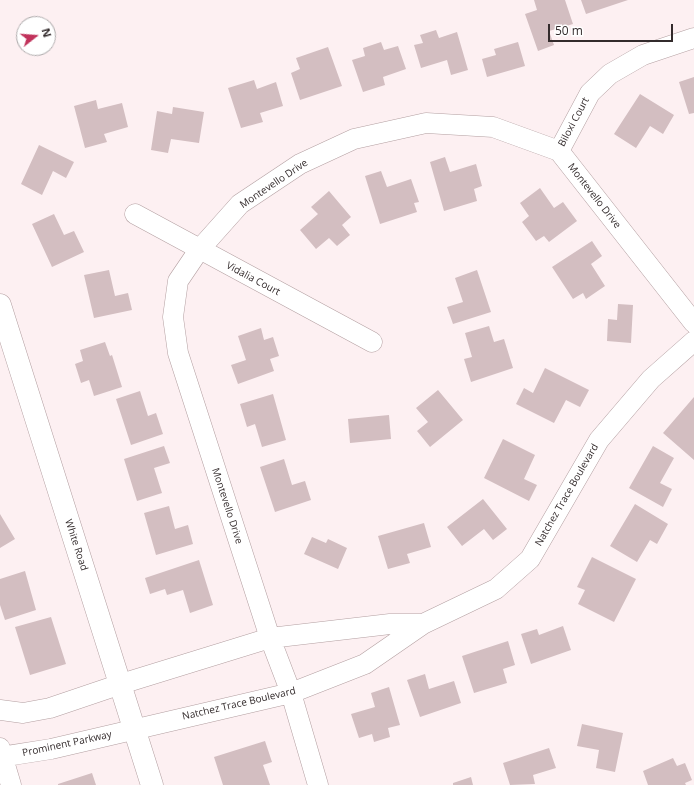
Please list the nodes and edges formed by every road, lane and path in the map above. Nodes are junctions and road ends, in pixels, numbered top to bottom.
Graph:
1 (694, 38) edge
2 (559, 151) junction
3 (135, 214) dead end
4 (199, 250) junction
5 (0, 305) edge
6 (694, 323) edge
7 (372, 342) dead end
8 (694, 342) edge
9 (423, 624) junction
10 (270, 638) junction
11 (121, 684) junction
12 (291, 693) junction
13 (0, 710) edge
14 (134, 729) junction
15 (1, 754) edge
16 (11, 785) edge
17 (152, 785) edge
18 (318, 785) edge

1 - 2 street, Biloxi Court
2 - 4 street, Montevello Drive
2 - 6 street, Montevello Drive
3 - 4 street, Vidalia Court
4 - 7 street, Vidalia Court
4 - 10 street, Montevello Drive
5 - 11 street, White Road
8 - 9 street, Natchez Trace Boulevard
9 - 10 street, Natchez Trace Boulevard
9 - 12 street, Natchez Trace Boulevard
10 - 11 street, Natchez Trace Boulevard
10 - 12 street, Montevello Drive
11 - 13 street
11 - 14 street, White Road
12 - 14 street, Natchez Trace Boulevard
12 - 18 street, Montevello Drive
14 - 15 street, Prominent Parkway
14 - 17 street, White Road
15 - 16 street

